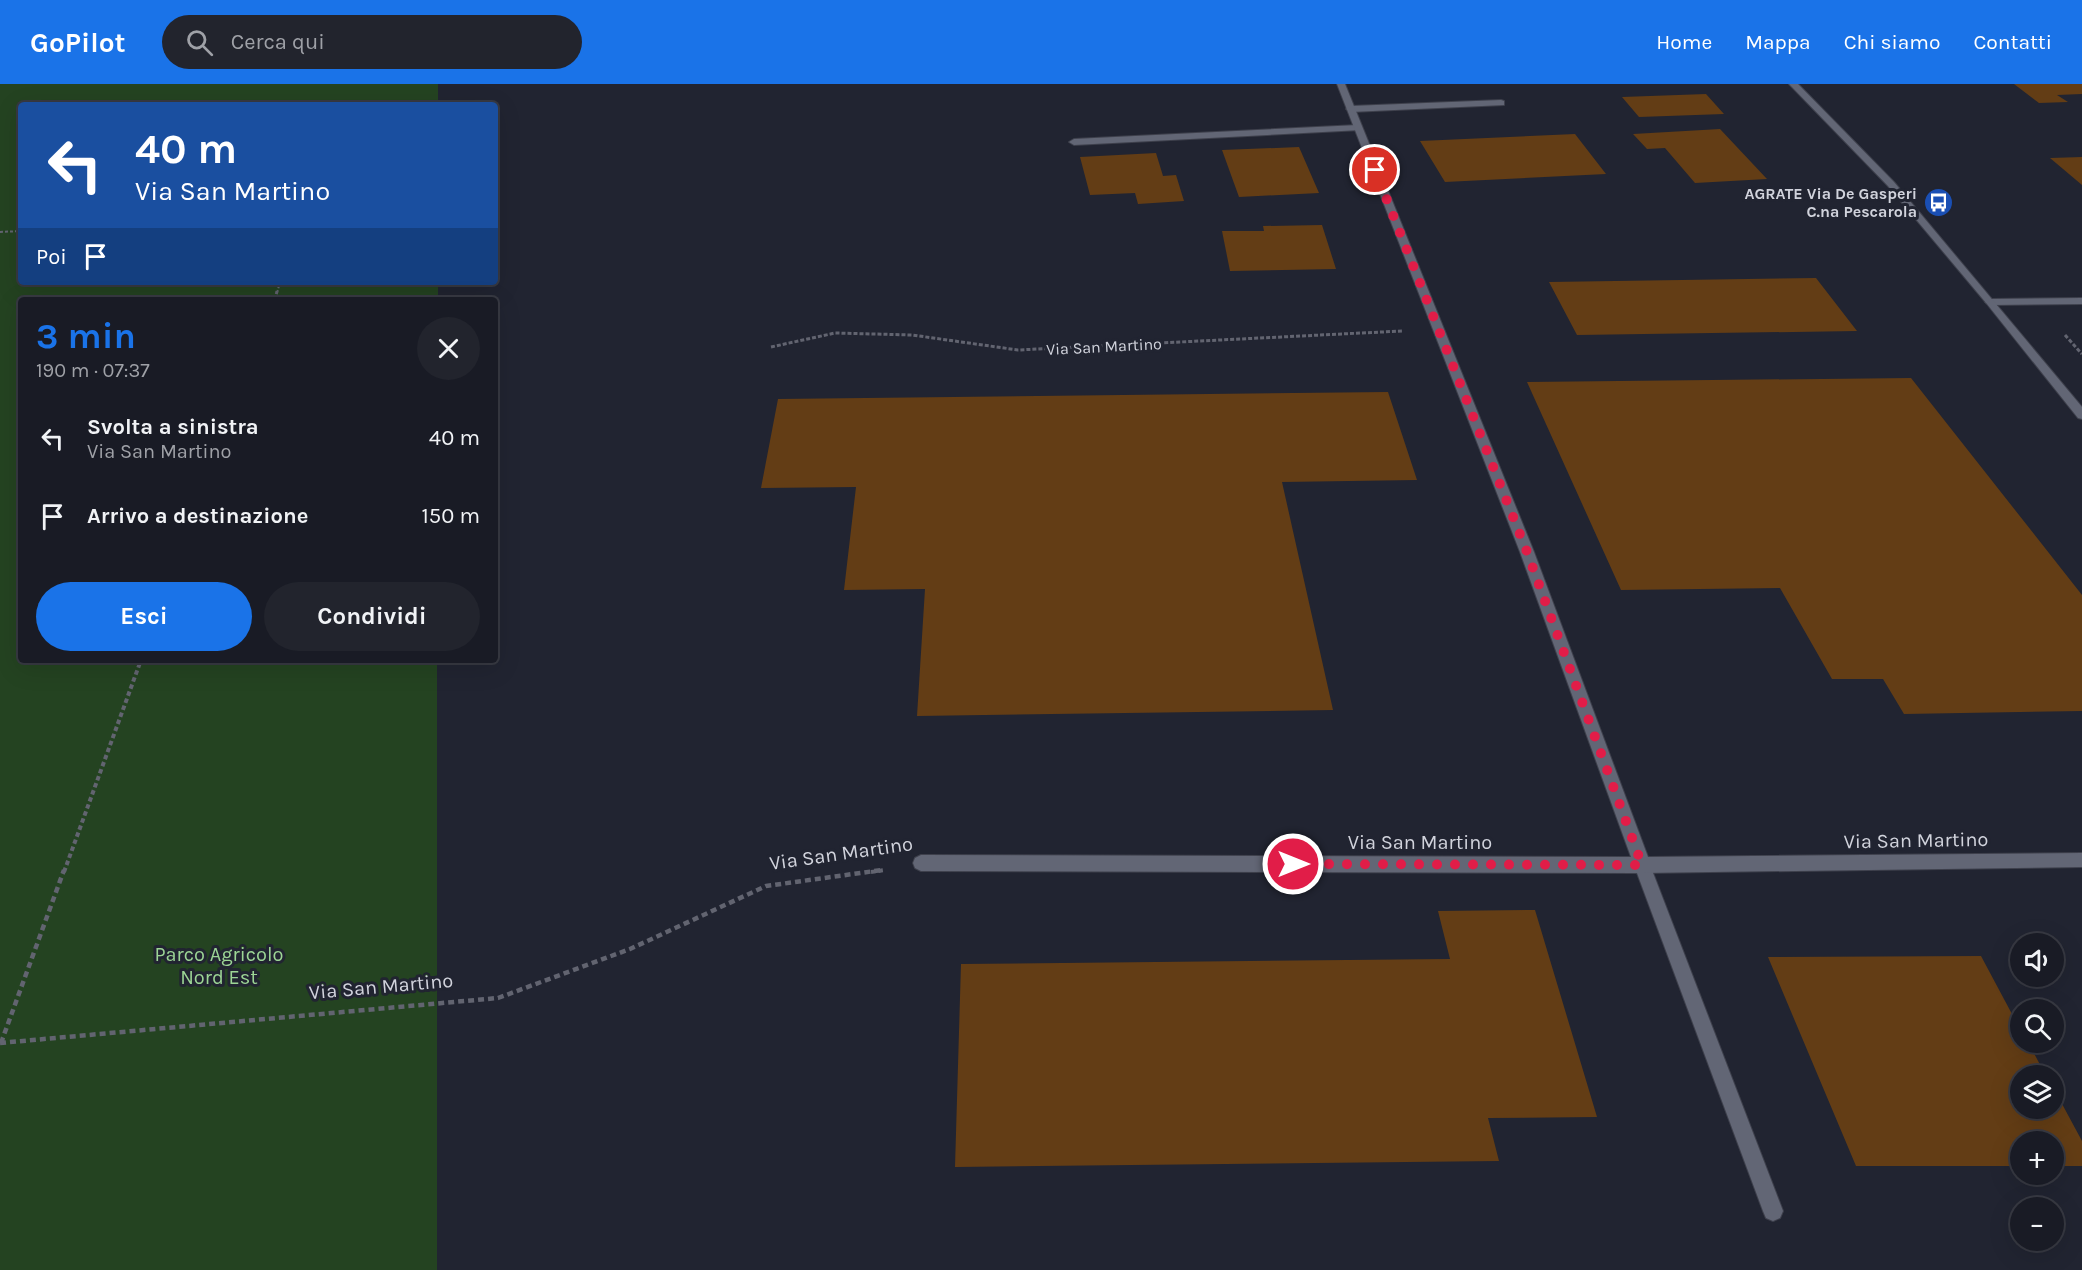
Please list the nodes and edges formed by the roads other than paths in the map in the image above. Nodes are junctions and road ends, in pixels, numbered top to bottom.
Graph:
1 (1341, 84) edge
2 (1793, 84) edge
3 (1500, 104) dead end
4 (1351, 109) junction
5 (1359, 128) junction
6 (1074, 142) dead end
7 (2082, 301) edge
8 (1991, 302) junction
9 (2082, 415) edge
10 (2082, 860) edge
11 (921, 863) road end
12 (1642, 865) junction
13 (1773, 1211) dead end

1 - 4 street
2 - 8 street
3 - 4 street
4 - 5 street
5 - 6 street
5 - 12 street
7 - 8 street
8 - 9 street
10 - 12 street, Via San Martino
11 - 12 street, Via San Martino
12 - 13 street

